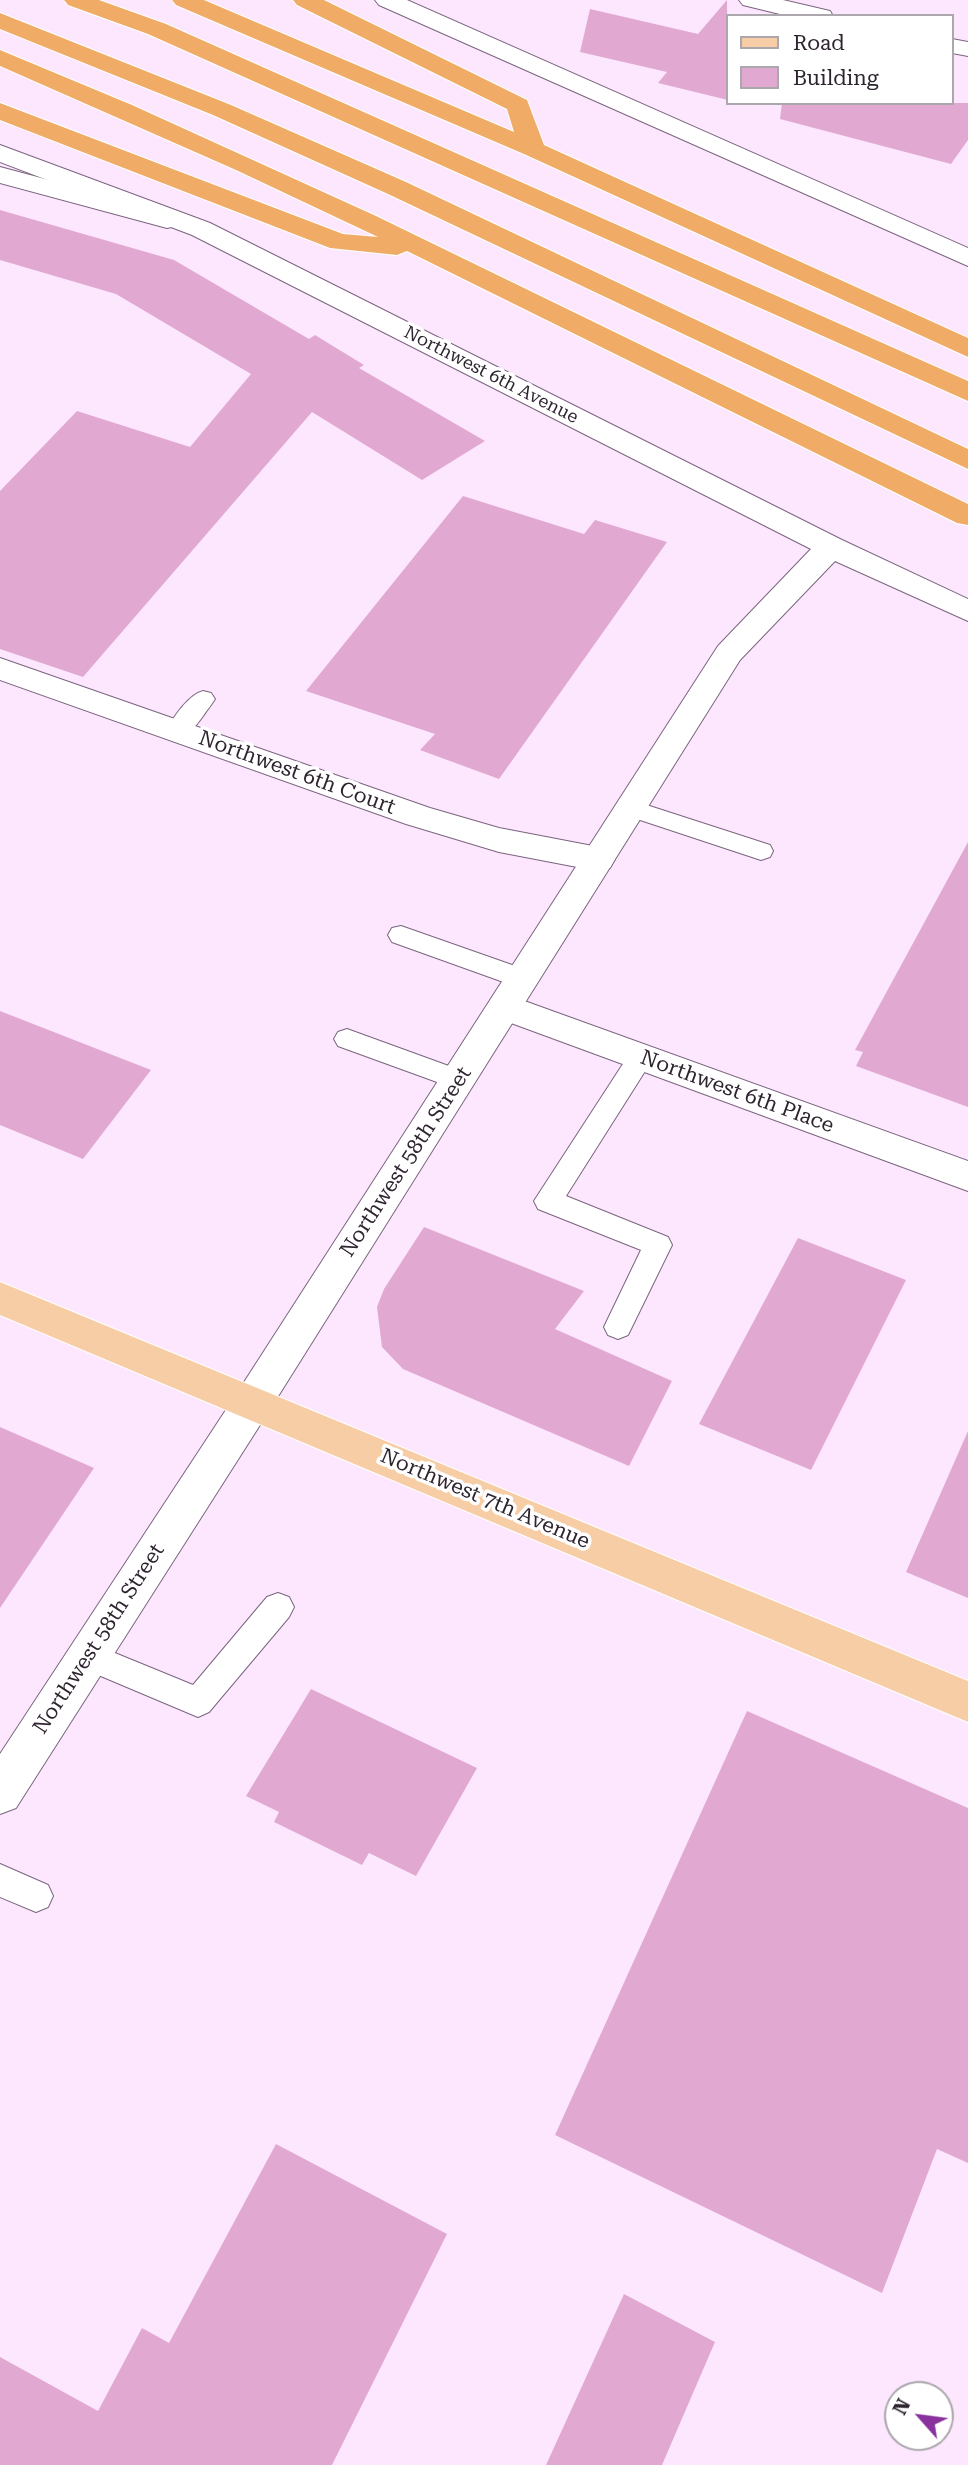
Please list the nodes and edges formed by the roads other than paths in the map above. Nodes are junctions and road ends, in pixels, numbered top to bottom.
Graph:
1 (76, 0) edge
2 (184, 0) edge
3 (305, 0) edge
4 (387, 0) edge
5 (751, 0) edge
6 (812, 14) edge
7 (0, 20) edge
8 (0, 57) edge
9 (0, 111) edge
10 (533, 149) junction
11 (0, 153) edge
12 (0, 175) edge
13 (201, 229) junction
14 (423, 249) junction
15 (957, 253) edge
16 (968, 349) edge
17 (968, 392) edge
18 (968, 460) edge
19 (968, 516) edge
20 (831, 547) junction
21 (968, 611) edge
22 (0, 669) edge
23 (202, 699) dead end
24 (178, 730) junction
25 (631, 808) junction
26 (761, 851) dead end
27 (598, 859) junction
28 (401, 935) dead end
29 (514, 993) junction
30 (347, 1038) dead end
31 (641, 1057) junction
32 (459, 1080) junction
33 (968, 1176) edge
34 (0, 1298) edge
35 (618, 1327) dead end
36 (253, 1402) junction
37 (278, 1607) dead end
38 (88, 1656) junction
39 (968, 1702) edge
40 (0, 1793) edge
41 (0, 1880) edge
42 (36, 1896) dead end

1 - 17 highway
2 - 10 highway
3 - 10 highway
4 - 15 street
5 - 6 street
7 - 18 highway
8 - 14 highway
9 - 14 highway
10 - 16 highway
11 - 13 street
12 - 13 street, Northwest 6th Avenue
13 - 20 street, Northwest 6th Avenue
14 - 19 highway
20 - 21 street, Northwest 6th Avenue
20 - 25 street, Northwest 58th Street
22 - 24 street, Northwest 6th Court
23 - 24 lane
24 - 27 street, Northwest 6th Court
25 - 26 lane
25 - 27 street, Northwest 58th Street
27 - 29 street, Northwest 58th Street
28 - 29 lane
29 - 31 street, Northwest 6th Place
29 - 32 street, Northwest 58th Street
30 - 32 lane
31 - 33 street, Northwest 6th Place
31 - 35 lane
32 - 36 street, Northwest 58th Street
34 - 36 main road, Northwest 7th Avenue
36 - 38 street, Northwest 58th Street
36 - 39 main road, Northwest 7th Avenue
37 - 38 lane
38 - 40 street, Northwest 58th Street
41 - 42 lane

